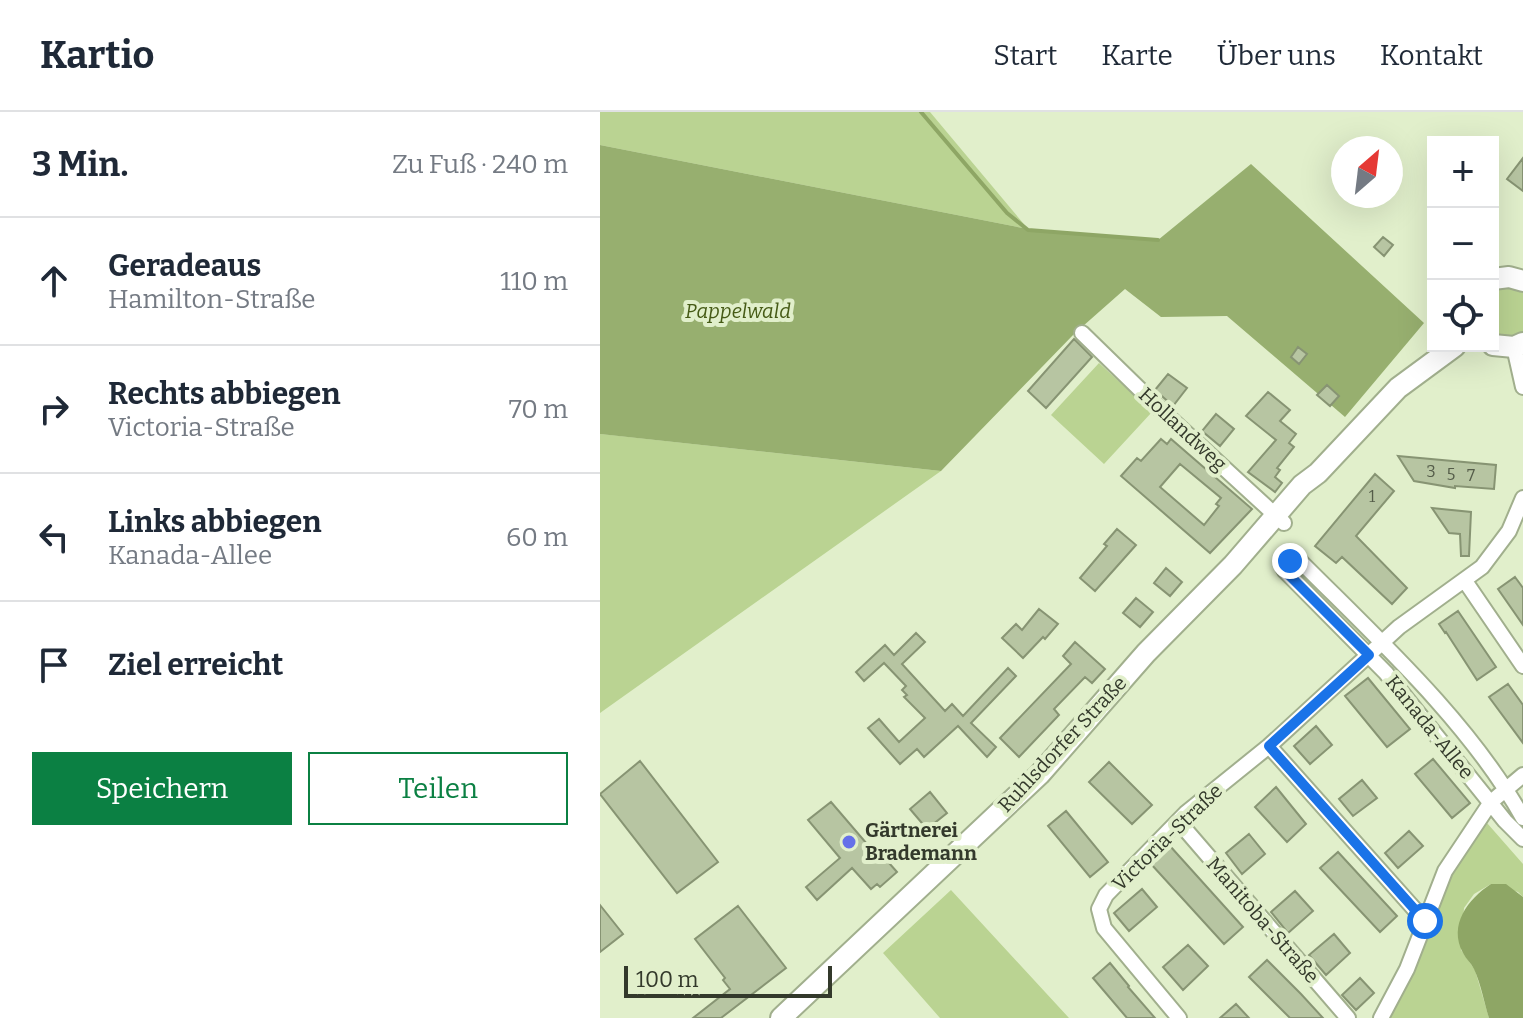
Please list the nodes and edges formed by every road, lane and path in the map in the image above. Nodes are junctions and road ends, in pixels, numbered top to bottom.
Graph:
1 (1521, 273) edge
2 (1499, 278) edge
3 (1082, 333) dead end
4 (1518, 345) edge
5 (1447, 352) edge
6 (1523, 387) edge
7 (1523, 498) edge
8 (1280, 519) junction
9 (1465, 581) junction
10 (1384, 643) junction
11 (1369, 655) junction
12 (1523, 666) edge
13 (1269, 746) junction
14 (1523, 775) edge
15 (1507, 789) junction
16 (1491, 802) junction
17 (1523, 818) edge
18 (1178, 821) junction
19 (1523, 839) edge
20 (1425, 921) junction
21 (781, 1018) edge
22 (1179, 1018) edge
23 (1348, 1018) edge
24 (1381, 1018) edge

1 - 2 main road
3 - 8 street, Hollandweg
4 - 6 street
5 - 8 main road, Ruhlsdorfer Straße
7 - 9 street, Victoria-Straße
8 - 21 main road, Ruhlsdorfer Straße
9 - 10 street, Victoria-Straße
9 - 12 street
10 - 11 street, Victoria-Straße
10 - 11 street, Kanada-Allee
10 - 15 street, Kanada-Allee
11 - 13 street, Victoria-Straße
11 - 16 street, Kanada-Allee
13 - 18 street, Victoria-Straße
13 - 20 street
14 - 15 street
15 - 16 street
15 - 17 street, Kanada-Allee
16 - 19 street, Kanada-Allee
16 - 20 street
18 - 22 street, Victoria-Straße
18 - 23 street, Manitoba-Straße
20 - 24 street

